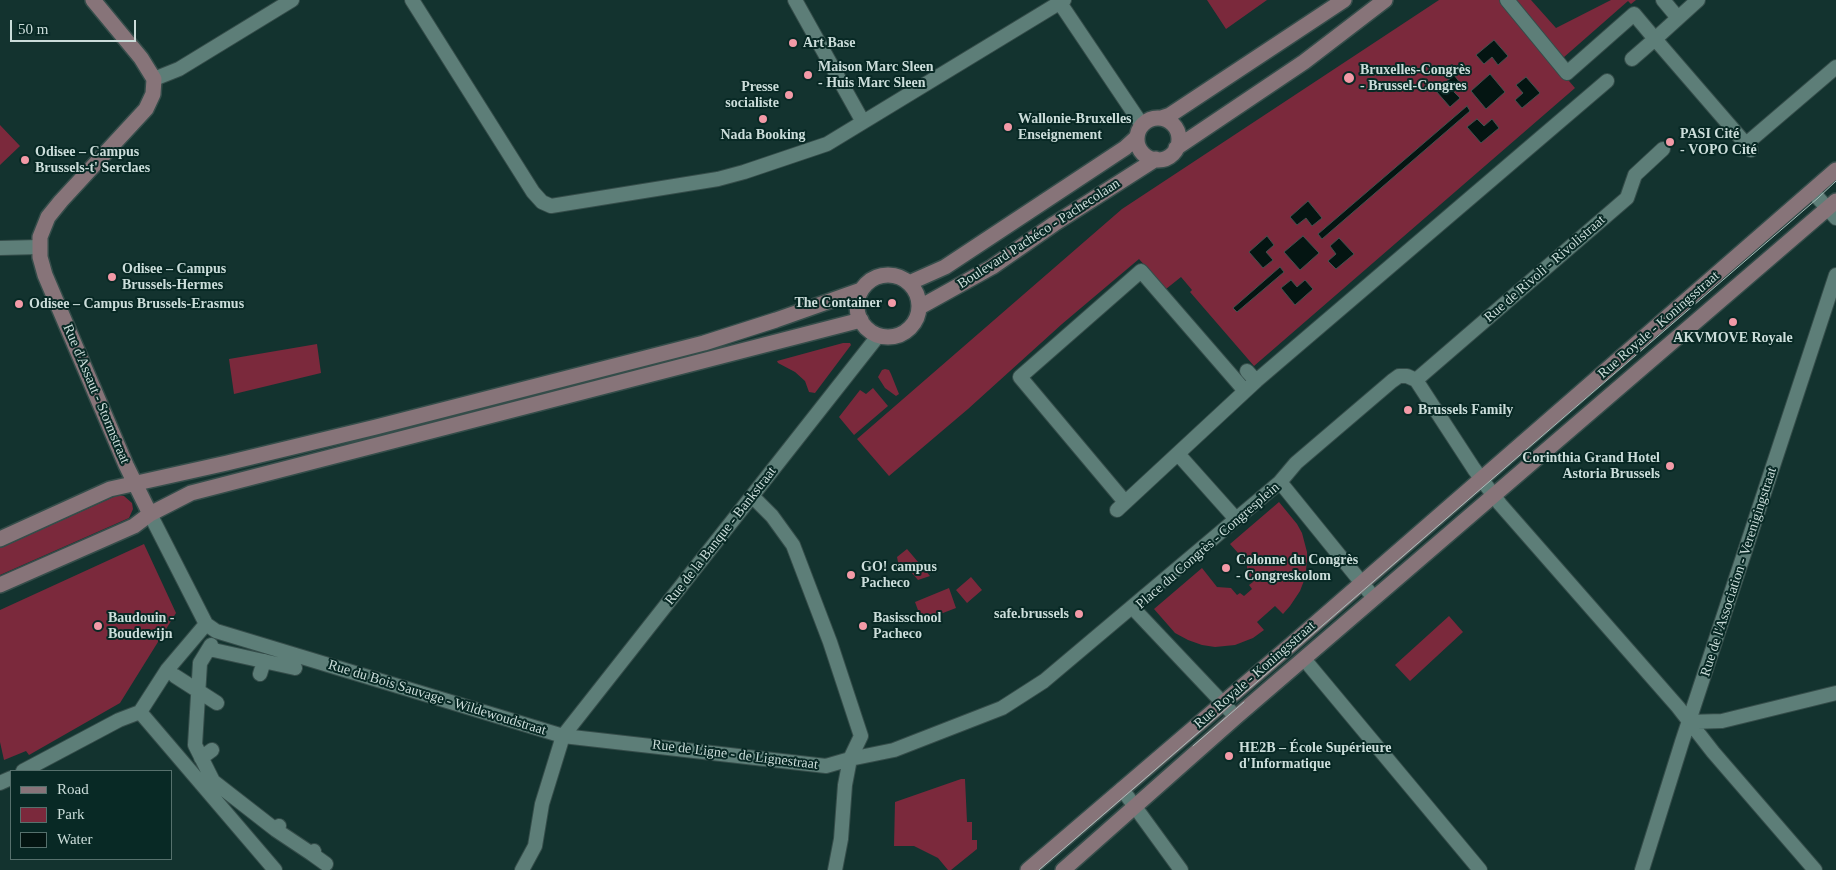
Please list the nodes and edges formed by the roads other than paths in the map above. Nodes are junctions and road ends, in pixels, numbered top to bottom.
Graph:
1 (93, 0) edge
2 (292, 0) edge
3 (412, 0) edge
4 (796, 0) edge
5 (1344, 0) edge
6 (1385, 0) edge
7 (1507, 0) edge
8 (1663, 0) edge
9 (1698, 0) edge
10 (1062, 1) edge
11 (1678, 18) junction
12 (1655, 39) junction
13 (1632, 59) dead end
14 (1836, 67) edge
15 (154, 79) junction
16 (1607, 81) dead end
17 (1162, 118) junction
18 (863, 122) junction
19 (1140, 131) junction
20 (1176, 148) junction
21 (1663, 149) dead end
22 (1156, 159) junction
23 (1836, 170) edge
24 (1812, 191) junction
25 (1833, 209) edge
26 (39, 247) junction
27 (0, 248) edge
28 (1836, 275) edge
29 (910, 283) junction
30 (861, 290) junction
31 (920, 306) junction
32 (860, 320) junction
33 (878, 336) junction
34 (1416, 380) junction
35 (1250, 381) junction
36 (1178, 454) junction
37 (1480, 478) junction
38 (1280, 482) junction
39 (135, 483) junction
40 (752, 496) junction
41 (1494, 496) junction
42 (150, 514) junction
43 (1236, 519) junction
44 (0, 539) edge
45 (1361, 583) junction
46 (0, 585) edge
47 (1374, 598) junction
48 (1132, 607) junction
49 (206, 624) junction
50 (1291, 644) junction
51 (1304, 659) junction
52 (295, 668) dead end
53 (175, 676) dead end
54 (198, 691) junction
55 (1836, 692) edge
56 (1222, 702) junction
57 (217, 703) dead end
58 (140, 712) junction
59 (1236, 717) junction
60 (1690, 722) junction
61 (563, 736) junction
62 (850, 759) junction
63 (25, 770) edge
64 (1122, 789) junction
65 (1136, 807) junction
66 (326, 864) dead end
67 (272, 869) edge
68 (522, 870) edge
69 (835, 870) edge
70 (1028, 870) edge
71 (1063, 870) edge
72 (1181, 870) edge
73 (1480, 870) edge
74 (1642, 870) edge
75 (1815, 870) edge

1 - 15 street
2 - 15 street
3 - 18 street
4 - 18 street
5 - 17 street
6 - 20 street
7 - 12 street
8 - 11 street
9 - 11 street
10 - 18 street
10 - 19 street
11 - 12 street
12 - 13 street
12 - 14 street
15 - 26 street
16 - 35 street
17 - 19 street
17 - 20 street
19 - 22 street
19 - 29 street, Boulevard Pachéco - Pachecolaan
20 - 22 street
21 - 34 street, Rue de Rivoli - Rivolistraat
22 - 31 street, Boulevard Pachéco - Pachecolaan
23 - 24 street, Rue Royale - Koningsstraat
24 - 25 street
24 - 37 street, Rue Royale - Koningsstraat
25 - 41 street, Rue Royale - Koningsstraat
26 - 27 street
26 - 39 street, Rue d'Assaut - Stormstraat
28 - 60 street, Rue de l'Association - Verenigingstraat
29 - 30 street
29 - 31 street
30 - 32 street
30 - 39 street
31 - 33 street
32 - 33 street
32 - 42 street
33 - 40 street, Rue de la Banque - Bankstraat
34 - 37 street
34 - 38 street
35 - 36 street
35 - 36 street
36 - 43 street
37 - 41 street
37 - 45 street, Rue Royale - Koningsstraat
38 - 43 street, Place du Congrès - Congresplein
38 - 45 street, Place du Congrès - Congresplein
39 - 42 street, Rue d'Assaut - Stormstraat
39 - 44 street
40 - 61 street, Rue de la Banque - Bankstraat
40 - 62 street
41 - 47 street, Rue Royale - Koningsstraat
41 - 60 street
42 - 46 street
42 - 49 street
43 - 48 street, Place du Congrès - Congresplein
45 - 47 street, Place du Congrès - Congresplein
45 - 50 street, Rue Royale - Koningsstraat
47 - 51 street, Rue Royale - Koningsstraat
48 - 56 street, Place du Congrès - Congresplein
48 - 62 street, Rue de Ligne - de Lignestraat
49 - 58 street
49 - 61 street, Rue du Bois Sauvage - Wildewoudstraat
50 - 51 street
50 - 56 street, Rue Royale - Koningsstraat
51 - 59 street, Rue Royale - Koningsstraat
51 - 73 street
52 - 54 street
53 - 54 street
54 - 57 street
54 - 66 street
55 - 60 street
56 - 59 street, Place du Congrès - Congresplein
56 - 64 street, Rue Royale - Koningsstraat
58 - 63 street
58 - 67 street
59 - 65 street, Rue Royale - Koningsstraat
60 - 74 street, Rue de l'Association - Verenigingstraat
60 - 75 street
61 - 62 street, Rue de Ligne - de Lignestraat
61 - 68 street, Rue du Bois Sauvage - Wildewoudstraat
62 - 69 street
64 - 65 street
64 - 70 street, Rue Royale - Koningsstraat
65 - 71 street, Rue Royale - Koningsstraat
65 - 72 street

